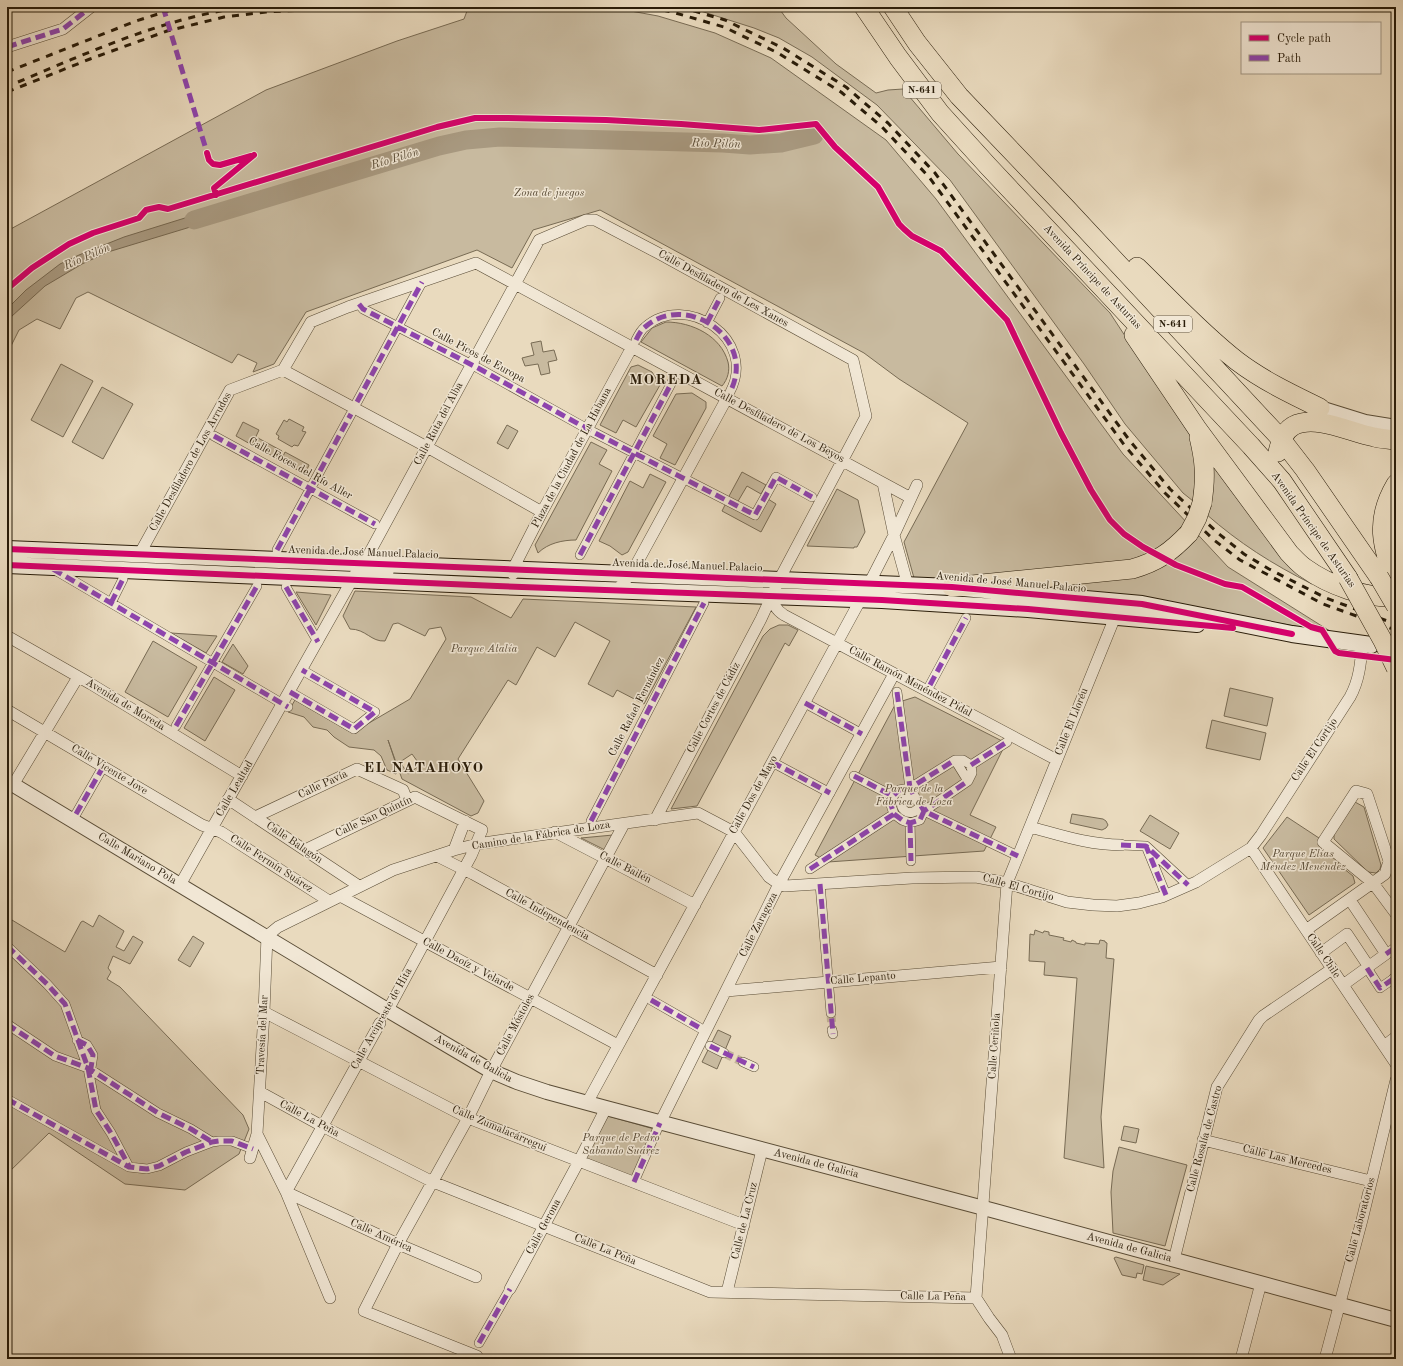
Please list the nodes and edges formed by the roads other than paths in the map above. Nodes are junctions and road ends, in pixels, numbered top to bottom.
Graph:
1 (91, 7) edge
2 (864, 7) edge
3 (893, 7) edge
4 (7, 47) edge
5 (1066, 208) junction
6 (422, 282) junction
7 (515, 284) junction
8 (1103, 289) junction
9 (720, 298) dead end
10 (359, 304) junction
11 (707, 323) junction
12 (398, 327) junction
13 (634, 343) junction
14 (471, 365) junction
15 (283, 370) junction
16 (673, 380) dead end
17 (729, 395) junction
18 (357, 402) dead end
19 (1320, 408) joint
20 (350, 414) dead end
21 (1396, 428) edge
22 (587, 429) junction
23 (1198, 430) junction
24 (214, 436) dead end
25 (1281, 439) junction
26 (1396, 440) edge
27 (427, 447) junction
28 (634, 453) junction
29 (843, 461) junction
30 (683, 478) junction
31 (1282, 481) junction
32 (883, 483) junction
33 (1396, 484) edge
34 (917, 485) dead end
35 (310, 488) junction
36 (812, 497) dead end
37 (911, 498) junction
38 (542, 512) junction
39 (375, 524) dead end
40 (894, 535) junction
41 (7, 549) edge
42 (277, 550) dead end
43 (139, 555) junction
44 (580, 555) dead end
45 (364, 563) junction
46 (7, 565) edge
47 (50, 567) junction
48 (479, 568) junction
49 (513, 569) junction
50 (631, 574) junction
51 (123, 579) dead end
52 (352, 579) junction
53 (779, 580) junction
54 (869, 584) junction
55 (1392, 584) edge
56 (258, 586) dead end
57 (513, 586) junction
58 (908, 586) junction
59 (286, 587) dead end
60 (952, 587) junction
61 (617, 590) junction
62 (772, 596) junction
63 (860, 600) junction
64 (111, 603) junction
65 (704, 603) dead end
66 (1396, 606) edge
67 (1115, 617) junction
68 (966, 618) dead end
69 (1292, 634) junction
70 (7, 636) edge
71 (318, 642) junction
72 (836, 644) junction
73 (1367, 645) joint
74 (212, 663) junction
75 (1396, 668) edge
76 (302, 670) junction
77 (894, 674) junction
78 (78, 677) junction
79 (930, 685) dead end
80 (290, 692) junction
81 (897, 692) dead end
82 (805, 703) junction
83 (285, 706) junction
84 (7, 710) edge
85 (176, 726) dead end
86 (45, 732) junction
87 (862, 734) junction
88 (1007, 742) dead end
89 (954, 760) junction
90 (1057, 760) junction
91 (772, 762) junction
92 (971, 765) junction
93 (103, 767) junction
94 (242, 776) junction
95 (854, 776) dead end
96 (968, 781) junction
97 (10, 783) edge
98 (911, 791) junction
99 (830, 793) junction
100 (893, 796) junction
101 (228, 799) junction
102 (407, 800) junction
103 (923, 809) junction
104 (76, 814) dead end
105 (894, 814) junction
106 (255, 817) junction
107 (655, 820) junction
108 (465, 821) junction
109 (591, 821) dead end
110 (910, 823) junction
111 (624, 824) junction
112 (1030, 827) junction
113 (212, 829) junction
114 (555, 832) junction
115 (734, 832) junction
116 (477, 844) junction
117 (1121, 845) joint
118 (1146, 846) junction
119 (1251, 848) junction
120 (305, 850) junction
121 (454, 850) junction
122 (437, 856) junction
123 (1018, 856) junction
124 (605, 858) junction
125 (911, 861) dead end
126 (464, 869) junction
127 (810, 869) dead end
128 (1007, 883) junction
129 (1373, 883) junction
130 (779, 884) junction
131 (820, 884) junction
132 (180, 885) junction
133 (1188, 885) junction
134 (360, 886) junction
135 (1166, 895) junction
136 (340, 896) junction
137 (1350, 900) junction
138 (329, 901) junction
139 (695, 905) junction
140 (1396, 914) edge
141 (569, 926) junction
142 (1306, 930) junction
143 (267, 936) junction
144 (425, 941) junction
145 (7, 946) edge
146 (1393, 951) edge
147 (1321, 952) junction
148 (1001, 967) junction
149 (1368, 967) junction
150 (1332, 969) junction
151 (657, 974) junction
152 (1395, 979) edge
153 (828, 982) junction
154 (1343, 985) junction
155 (726, 991) junction
156 (530, 998) junction
157 (651, 1000) dead end
158 (388, 1010) junction
159 (264, 1012) junction
160 (831, 1013) tunnel mouth
161 (380, 1023) joint
162 (7, 1024) edge
163 (700, 1028) dead end
164 (1396, 1037) edge
165 (78, 1041) junction
166 (618, 1046) junction
167 (710, 1046) dead end
168 (1384, 1046) junction
169 (47, 1050) junction
170 (724, 1053) tunnel mouth
171 (70, 1061) junction
172 (358, 1062) junction
173 (743, 1062) tunnel mouth
174 (1396, 1064) edge
175 (754, 1067) dead end
176 (89, 1071) junction
177 (491, 1071) junction
178 (1396, 1080) edge
179 (260, 1092) junction
180 (7, 1100) edge
181 (587, 1103) junction
182 (606, 1108) junction
183 (468, 1118) junction
184 (1392, 1120) edge
185 (660, 1123) junction
186 (322, 1126) junction
187 (257, 1134) junction
188 (1203, 1140) junction
189 (212, 1142) junction
190 (762, 1150) junction
191 (251, 1154) joint
192 (579, 1162) junction
193 (129, 1167) junction
194 (1371, 1181) junction
195 (433, 1182) junction
196 (634, 1182) junction
197 (286, 1192) junction
198 (983, 1208) junction
199 (744, 1225) junction
200 (544, 1226) junction
201 (398, 1244) junction
202 (1174, 1260) junction
203 (476, 1277) dead end
204 (1261, 1283) junction
205 (510, 1289) joint
206 (727, 1292) junction
207 (330, 1298) dead end
208 (976, 1298) junction
209 (1339, 1304) junction
210 (1396, 1320) edge
211 (479, 1343) dead end
212 (477, 1356) dead end
213 (1011, 1359) edge
214 (1241, 1359) edge
215 (1325, 1359) edge

1 - 4 street
2 - 8 highway, Avenida Príncipe de Asturias / N-641
3 - 5 highway, N-641
5 - 19 highway
5 - 25 highway, N-641
6 - 7 street, Calle Desfiladero de Los Beyos
6 - 10 street
6 - 12 street
7 - 13 street, Calle Desfiladero de Los Beyos
7 - 14 street, Calle Ruta del Alba
7 - 29 street, Calle Desfiladero de Les Xanes
8 - 23 highway
8 - 31 highway, Avenida Príncipe de Asturias / N-641
9 - 11 street
10 - 12 street, Calle Picos de Europa
10 - 15 street
11 - 13 street, Plaza de la Ciudad de La Habana
11 - 17 street, Plaza de la Ciudad de La Habana
12 - 14 street, Calle Picos de Europa
12 - 18 street
13 - 17 street, Calle Desfiladero de Los Beyos
13 - 22 street, Plaza de la Ciudad de La Habana
14 - 22 street, Calle Picos de Europa
14 - 27 street, Calle Ruta del Alba
15 - 27 street
15 - 43 street, Calle Desfiladero de Los Arrudos
16 - 28 street
17 - 29 street, Calle Desfiladero de Los Beyos
17 - 30 street, Plaza de la Ciudad de La Habana
19 - 21 street
20 - 35 street
22 - 28 street, Calle Picos de Europa
22 - 38 street, Plaza de la Ciudad de La Habana
23 - 55 highway
23 - 60 highway, bridge
24 - 35 street, Calle Foces del Río Aller
25 - 26 highway
25 - 31 highway
25 - 55 highway, N-641
27 - 38 street
27 - 45 street, Calle Ruta del Alba
28 - 30 street, Calle Picos de Europa
28 - 44 street
29 - 32 street, Calle Desfiladero de Los Beyos
29 - 53 street, Calle Desfiladero de Les Xanes
30 - 36 street, Calle Picos de Europa
30 - 50 street, Plaza de la Ciudad de La Habana
31 - 75 highway, Avenida Príncipe de Asturias / N-641, bridge
32 - 37 street, Calle Desfiladero de Los Beyos
32 - 40 street
33 - 55 highway
34 - 37 street, Calle Dos de Mayo
35 - 39 street, Calle Foces del Río Aller
35 - 42 street
37 - 40 street, Calle Dos de Mayo
38 - 49 street, Plaza de la Ciudad de La Habana
40 - 54 street, Calle Dos de Mayo
40 - 58 street
41 - 43 main road, Avenida de José Manuel Palacio
43 - 45 main road, Avenida de José Manuel Palacio
45 - 48 main road, Avenida de José Manuel Palacio
46 - 47 main road, Avenida de José Manuel Palacio
47 - 52 main road, Avenida de José Manuel Palacio
47 - 64 street
48 - 49 main road, Avenida de José Manuel Palacio
48 - 52 street, Avenida de José Manuel Palacio
49 - 50 main road, Avenida de José Manuel Palacio
49 - 57 street
50 - 53 main road, Avenida de José Manuel Palacio
50 - 61 street, Avenida de José Manuel Palacio
51 - 64 street
52 - 57 main road, Avenida de José Manuel Palacio
52 - 71 street, Calle Lealtad
53 - 54 main road, Avenida de José Manuel Palacio
53 - 62 street, Calle Cortes de Cádiz
54 - 58 main road, Avenida de José Manuel Palacio
54 - 63 street, Calle Dos de Mayo
55 - 66 highway, N-641, bridge
56 - 74 street
57 - 61 main road, Avenida de José Manuel Palacio
58 - 60 main road, Avenida de José Manuel Palacio
59 - 71 street
60 - 69 main road, Avenida de José Manuel Palacio
61 - 62 main road, Avenida de José Manuel Palacio
62 - 63 main road, Avenida de José Manuel Palacio
62 - 72 street, Calle Ramón Menéndez Pidal
62 - 107 street, Calle Cortes de Cádiz
63 - 67 main road, Avenida de José Manuel Palacio
63 - 72 street, Calle Dos de Mayo
64 - 74 street
65 - 109 street, Calle Rafael Fernández
67 - 69 main road, Avenida de José Manuel Palacio
67 - 90 street, Calle El Lloréu
68 - 79 street
69 - 73 main road, Avenida de José Manuel Palacio
70 - 78 street, Avenida de Moreda
71 - 76 street, Calle Lealtad
72 - 77 street, Calle Ramón Menéndez Pidal
72 - 82 street, Calle Dos de Mayo
73 - 119 street, Calle El Cortijo
74 - 83 street
74 - 85 street
76 - 80 street, Calle Lealtad
76 - 80 street
77 - 87 street, Calle Zaragoza
77 - 90 street, Calle Ramón Menéndez Pidal
78 - 86 street
78 - 94 street, Avenida de Moreda
80 - 83 street, Calle Lealtad
81 - 98 street
82 - 87 street
82 - 91 street, Calle Dos de Mayo
83 - 94 street, Calle Lealtad
84 - 86 street, Calle Vicente Jove
86 - 93 street, Calle Vicente Jove
86 - 97 street
87 - 99 street, Calle Zaragoza
88 - 92 street
89 - 92 street
89 - 96 street
89 - 98 street
90 - 112 street, Calle El Lloréu
91 - 99 street
91 - 115 street, Calle Dos de Mayo
92 - 96 street
93 - 104 street
93 - 113 street, Calle Vicente Jove
94 - 101 street, Calle Lealtad
95 - 100 street
96 - 103 street
97 - 132 street, Calle Mariano Pola
98 - 100 street
98 - 103 street
98 - 103 street
99 - 130 street, Calle Zaragoza
100 - 105 street
101 - 106 street, Calle Balagón
101 - 113 street, Calle Lealtad
102 - 106 street, Calle Pavía
102 - 108 street, Calle San Quintín
102 - 120 street, Calle San Quintín
103 - 110 street
103 - 123 street
105 - 110 street
105 - 127 street
106 - 120 street, Calle Balagón
107 - 111 street, Camino de la Fábrica de Loza
107 - 115 street, Camino de la Fábrica de Loza
108 - 116 street, Calle San Quintín
108 - 121 street
110 - 125 street
111 - 114 street, Camino de la Fábrica de Loza
111 - 124 street, Calle Móstoles
112 - 117 street
112 - 123 street, Calle El Lloréu
113 - 132 street, Calle Lealtad
113 - 138 street, Calle Fermín Suárez
114 - 116 street, Camino de la Fábrica de Loza
114 - 124 street, Calle Bailén
115 - 130 street
115 - 139 street, Calle Dos de Mayo
116 - 121 street, Camino de la Fábrica de Loza
116 - 126 street, Calle Arcipreste de Hita
117 - 118 street
118 - 133 street
118 - 135 street
119 - 133 street, Calle El Cortijo
119 - 142 street, Calle Chile
120 - 134 street, Calle Balagón
121 - 122 street, Camino de la Fábrica de Loza
122 - 126 street, Calle Independencia
122 - 134 street, Camino de la Fábrica de Loza
123 - 128 street, Calle El Lloréu
124 - 139 street, Calle Bailén
124 - 141 street, Calle Móstoles
126 - 141 street, Calle Independencia
126 - 144 street, Calle Arcipreste de Hita
128 - 131 street, Calle El Cortijo
128 - 135 street, Calle El Cortijo
128 - 148 street, Calle Ceriñola
129 - 129 street
129 - 137 street
129 - 140 street
130 - 131 street, Calle El Cortijo
130 - 155 street, Calle Zaragoza
131 - 153 street
132 - 143 street, Calle Mariano Pola
133 - 135 street, Calle El Cortijo
134 - 136 street, Camino de la Fábrica de Loza
136 - 138 street, Camino de la Fábrica de Loza
136 - 144 street, Calle Daoíz y Velarde
137 - 142 street
137 - 146 street
138 - 143 street, Camino de la Fábrica de Loza
139 - 151 street, Calle Dos de Mayo
141 - 151 street, Calle Independencia
141 - 156 street, Calle Móstoles
142 - 147 street, Calle Chile
143 - 158 street, Avenida de Galicia
143 - 159 street, Travesía del Mar
144 - 156 street, Calle Daoíz y Velarde
144 - 158 street, Calle Arcipreste de Hita
145 - 165 street
146 - 149 street
147 - 149 street
147 - 150 street, Calle Chile
148 - 153 street, Calle Lepanto
148 - 198 street, Calle Ceriñola
149 - 152 street
149 - 154 street
150 - 154 street, Calle Chile
150 - 188 street, Calle Rosalía de Castro
151 - 166 street, Calle Dos de Mayo
153 - 155 street, Calle Lepanto
153 - 160 street
154 - 168 street, Calle Chile
155 - 185 street, Calle Zaragoza
156 - 166 street, Calle Daoíz y Velarde
156 - 177 street, Calle Móstoles
157 - 163 street
158 - 161 street, Calle Arcipreste de Hita
158 - 177 street, Avenida de Galicia
159 - 172 street, Calle Zumalacárregui
159 - 179 street, Travesía del Mar
161 - 172 street, Calle Arcipreste de Hita
162 - 169 street
164 - 168 street
165 - 171 street
165 - 176 street
166 - 181 street, Calle Dos de Mayo
167 - 170 street
168 - 174 street, Calle Chile
169 - 171 street
169 - 171 street
171 - 176 street
172 - 183 street, Calle Zumalacárregui
172 - 186 street, Calle Arcipreste de Hita
173 - 175 street
176 - 189 street
176 - 193 street
177 - 181 street, Avenida de Galicia
177 - 183 street, Calle Móstoles
178 - 184 street, Calle Laboratorios
179 - 186 street, Calle La Peña
179 - 187 street, Travesía del Mar
180 - 193 street
181 - 182 street, Avenida de Galicia
182 - 185 street, Avenida de Galicia
182 - 192 street, Calle Gerona
183 - 192 street, Calle Zumalacárregui
183 - 195 street, Calle Móstoles
184 - 194 street, Calle Laboratorios
185 - 190 street, Avenida de Galicia
185 - 196 street, Calle Zaragoza
186 - 195 street, Calle La Peña
186 - 197 street, Calle Arcipreste de Hita
187 - 191 street, Travesía del Mar
187 - 197 street
188 - 194 street, Calle Las Mercedes
188 - 202 street, Calle Rosalía de Castro
189 - 191 street
189 - 193 street
190 - 198 street, Avenida de Galicia
190 - 199 street, Calle de La Cruz
192 - 196 street, Calle Zumalacárregui
192 - 200 street, Calle Gerona
194 - 209 street, Calle Laboratorios
195 - 200 street, Calle La Peña
195 - 201 street, Calle Móstoles
196 - 199 street, Calle Zumalacárregui
197 - 201 street, Calle América
197 - 207 street
198 - 202 street, Avenida de Galicia
198 - 208 street, Calle Ceriñola
199 - 206 street, Calle de La Cruz
200 - 205 street, Calle Gerona
200 - 206 street, Calle La Peña
201 - 203 street, Calle América
201 - 212 street, Calle Móstoles
202 - 204 street, Avenida de Galicia
204 - 209 street, Avenida de Galicia
204 - 214 street
205 - 211 street, Calle Gerona
206 - 208 street, Calle La Peña
208 - 213 street
209 - 210 street, Avenida de Galicia
209 - 215 street, Calle Laboratorios

